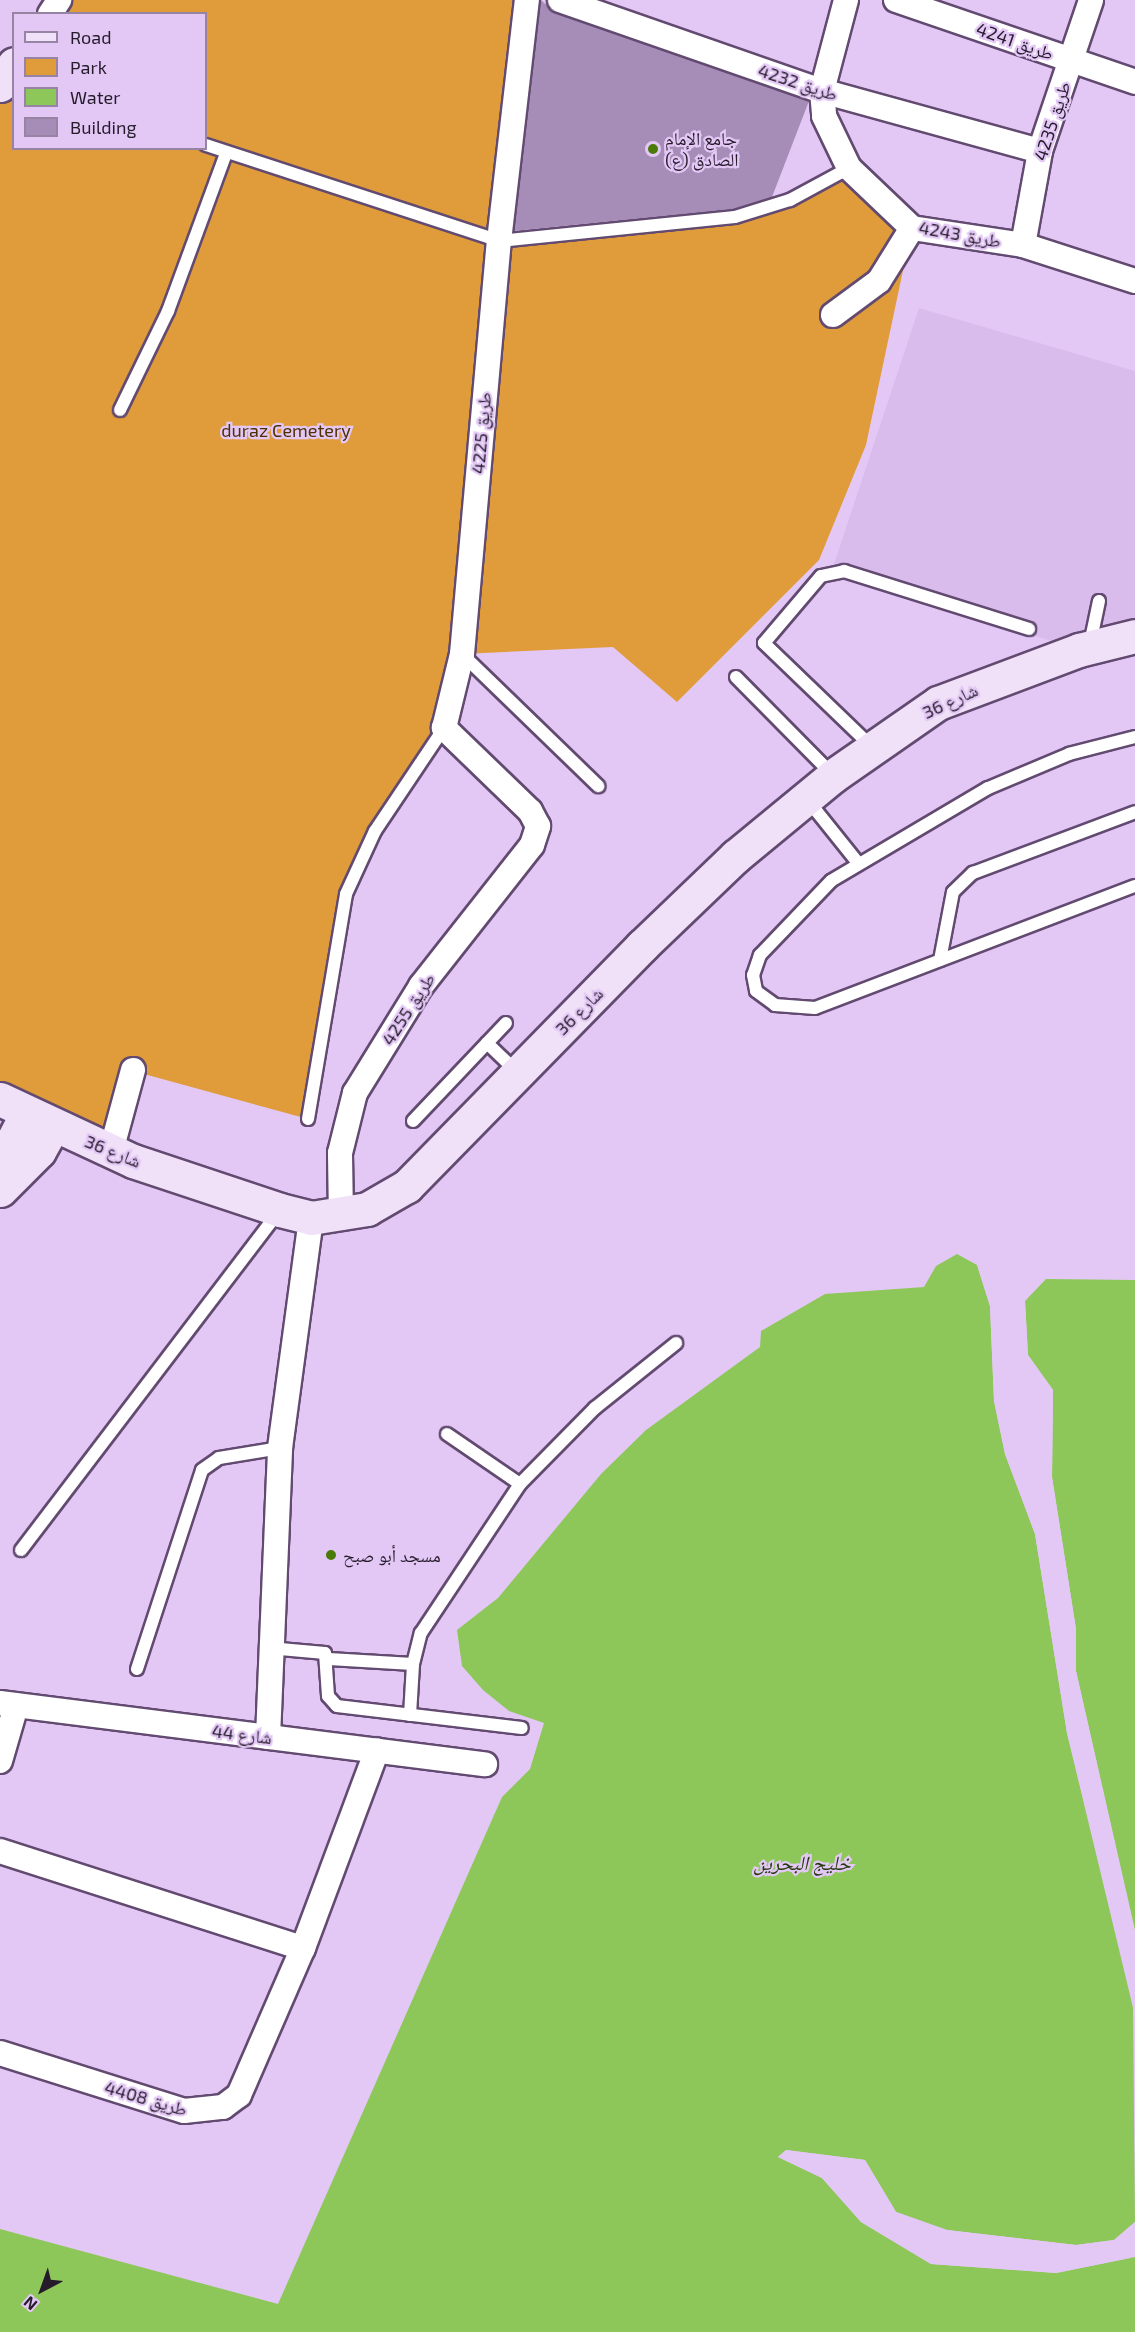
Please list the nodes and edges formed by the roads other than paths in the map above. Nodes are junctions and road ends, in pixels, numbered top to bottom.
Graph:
1 (527, 0) edge
2 (560, 0) edge
3 (846, 0) edge
4 (896, 0) edge
5 (1091, 0) edge
6 (1072, 60) junction
7 (1135, 82) edge
8 (822, 91) junction
9 (207, 145) edge
10 (1040, 151) junction
11 (226, 153) junction
12 (849, 168) junction
13 (912, 228) junction
14 (499, 241) junction
15 (1023, 245) junction
16 (1135, 280) edge
17 (833, 315) dead end
18 (120, 410) dead end
19 (1099, 601) dead end
20 (1029, 629) dead end
21 (1135, 636) edge
22 (1089, 647) junction
23 (462, 654) junction
24 (736, 677) dead end
25 (444, 728) junction
26 (1135, 737) edge
27 (872, 747) junction
28 (833, 776) junction
29 (598, 786) dead end
30 (805, 797) junction
31 (1135, 812) edge
32 (858, 863) junction
33 (1135, 886) edge
34 (940, 960) junction
35 (506, 1023) dead end
36 (487, 1043) junction
37 (133, 1070) dead end
38 (518, 1073) junction
39 (26, 1113) edge
40 (308, 1119) dead end
41 (413, 1121) dead end
42 (111, 1151) junction
43 (0, 1165) edge
44 (0, 1190) edge
45 (280, 1210) junction
46 (326, 1218) junction
47 (676, 1343) dead end
48 (447, 1434) dead end
49 (280, 1448) junction
50 (520, 1484) junction
51 (21, 1550) dead end
52 (269, 1648) junction
53 (329, 1659) junction
54 (413, 1664) junction
55 (137, 1669) dead end
56 (8, 1705) edge
57 (410, 1715) junction
58 (522, 1728) dead end
59 (268, 1737) junction
60 (377, 1750) junction
61 (0, 1761) edge
62 (485, 1764) dead end
63 (0, 1851) edge
64 (303, 1948) junction
65 (0, 2053) edge

1 - 14 street, طريق 4225
2 - 8 street, طريق 4232
3 - 8 street
4 - 6 street, طريق 4241
5 - 6 street, طريق 4235
6 - 7 street, طريق 4241
6 - 10 street, طريق 4235
8 - 10 street, طريق 4232
8 - 12 street, طريق 4243
9 - 11 lane
10 - 15 street, طريق 4235
11 - 14 lane
11 - 18 lane
12 - 13 street, طريق 4243
12 - 14 lane
13 - 15 street, طريق 4243
13 - 17 street
14 - 23 street, طريق 4225
15 - 16 street, طريق 4243
19 - 22 lane
20 - 27 lane
21 - 22 street, شارع 36
22 - 27 street, شارع 36
23 - 25 street, طريق 4225
23 - 29 lane
24 - 28 lane
25 - 40 lane
25 - 46 street, طريق 4255
26 - 32 lane
27 - 28 street, شارع 36
28 - 30 street, شارع 36
30 - 32 lane
30 - 38 street, شارع 36
31 - 34 lane
32 - 34 lane
33 - 34 lane
35 - 36 lane
36 - 38 lane
36 - 41 lane
37 - 42 street
38 - 46 street, شارع 36
39 - 42 street, شارع 36
39 - 43 street
39 - 44 street
42 - 45 street, شارع 36
45 - 46 street, شارع 36
45 - 51 lane
46 - 49 street, طريق 4255
47 - 50 lane
48 - 50 lane
49 - 52 street, طريق 4255
49 - 55 lane
50 - 54 lane
52 - 53 lane
52 - 59 street, طريق 4255
53 - 54 lane
53 - 57 lane
54 - 57 lane
56 - 59 street, شارع 44
56 - 61 street
57 - 58 lane
59 - 60 street, شارع 44
60 - 62 street, شارع 44
60 - 64 street, طريق 4408
63 - 64 street
64 - 65 street, طريق 4408

